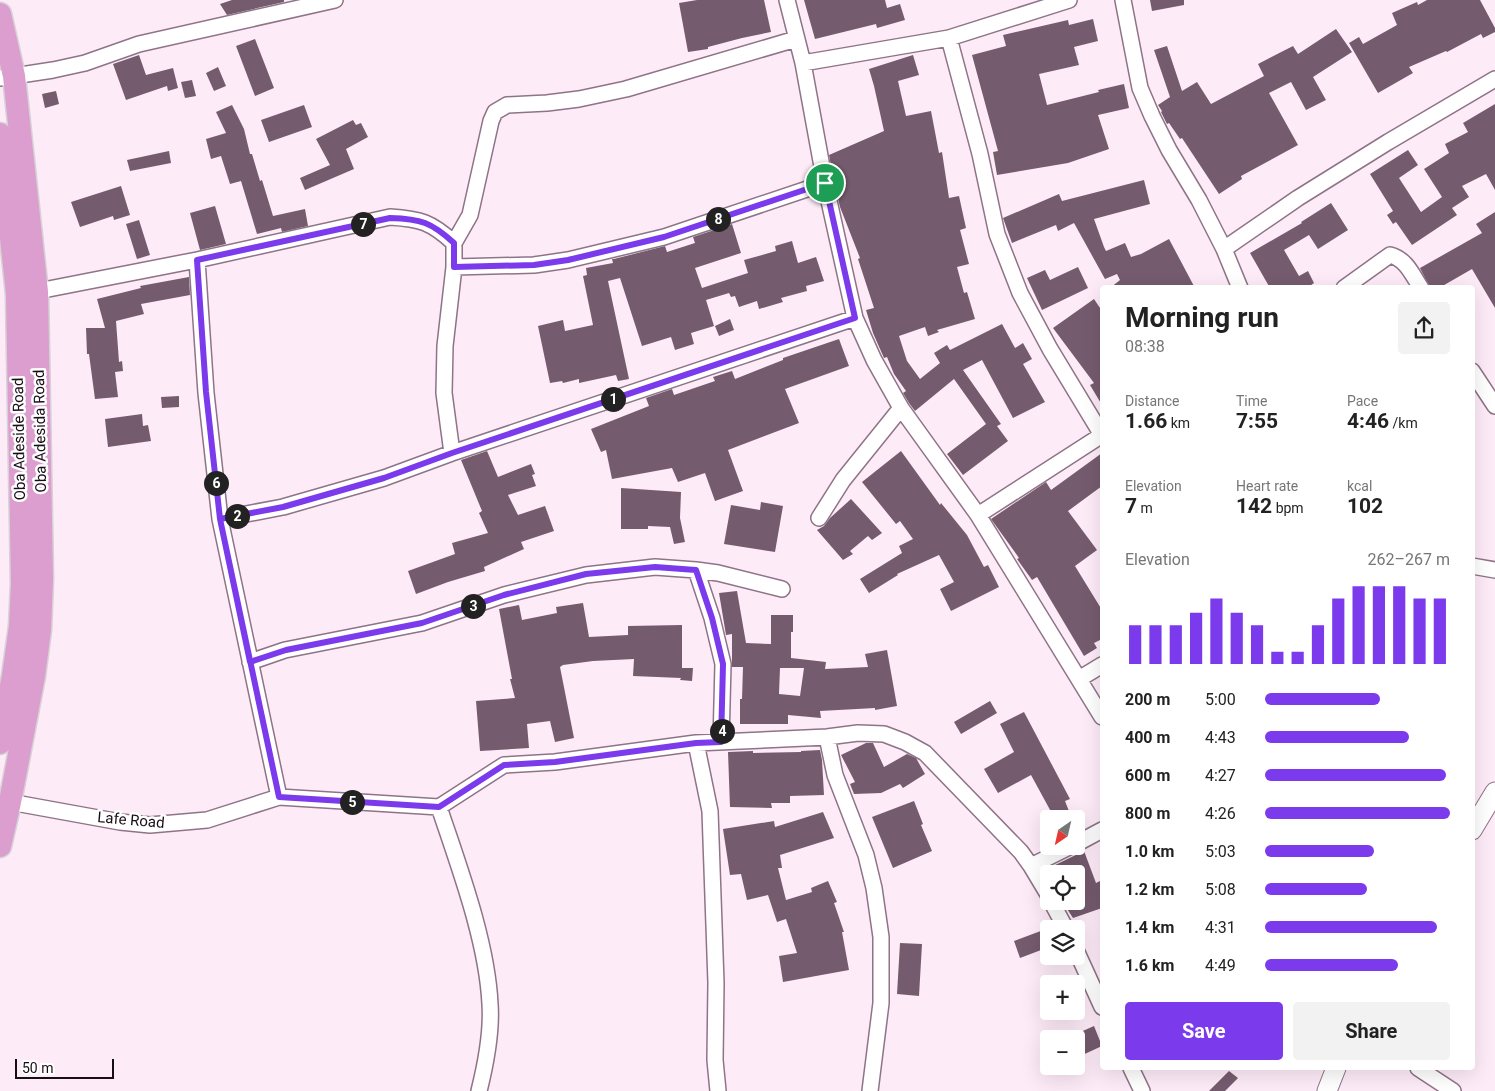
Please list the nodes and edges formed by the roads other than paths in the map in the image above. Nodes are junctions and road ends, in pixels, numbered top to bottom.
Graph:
1 (335, 0) edge
2 (787, 0) edge
3 (1069, 0) edge
4 (1123, 0) edge
5 (0, 14) edge
6 (949, 38) junction
7 (796, 39) junction
8 (803, 63) junction
9 (7, 77) edge
10 (1495, 79) edge
11 (0, 134) edge
12 (825, 183) junction
13 (454, 243) junction
14 (1224, 249) junction
15 (197, 260) junction
16 (454, 267) junction
17 (1239, 285) edge
18 (1348, 285) edge
19 (1418, 285) edge
20 (27, 293) junction
21 (855, 318) junction
22 (1475, 376) edge
23 (1495, 406) edge
24 (902, 408) junction
25 (1100, 432) edge
26 (1100, 436) edge
27 (452, 453) junction
28 (978, 515) junction
29 (819, 518) dead end
30 (220, 519) junction
31 (1475, 568) edge
32 (696, 570) junction
33 (1495, 570) edge
34 (782, 589) dead end
35 (250, 662) junction
36 (1100, 666) edge
37 (6, 676) edge
38 (1078, 679) junction
39 (1100, 714) edge
40 (827, 737) junction
41 (721, 742) junction
42 (0, 743) edge
43 (696, 743) junction
44 (1495, 792) edge
45 (279, 797) junction
46 (10, 802) junction
47 (439, 807) junction
48 (1475, 825) edge
49 (1100, 831) edge
50 (1085, 839) edge
51 (0, 846) edge
52 (1053, 855) edge
53 (1031, 866) junction
54 (1040, 881) edge
55 (1083, 965) edge
56 (1100, 1003) edge
57 (1132, 1070) edge
58 (1335, 1070) edge
59 (1421, 1070) edge
60 (479, 1091) edge
61 (718, 1091) edge
62 (870, 1091) edge
63 (1142, 1091) edge
64 (1327, 1091) edge
65 (1453, 1091) edge

1 - 9 street
2 - 7 street
3 - 6 street
4 - 14 street
5 - 9 main road, Oba Adesida Road
6 - 8 street
6 - 25 street
7 - 8 street
7 - 13 street
8 - 12 street
9 - 20 main road, Oba Adesida Road
10 - 14 street
11 - 20 main road, Oba Adeside Road
12 - 16 street
12 - 21 street
13 - 15 street
13 - 16 street
14 - 17 street
15 - 20 street
15 - 30 street
16 - 27 street
18 - 19 street
20 - 37 main road, Oba Adeside Road
20 - 46 main road, Oba Adesida Road
21 - 24 street
21 - 27 street
22 - 23 street
24 - 28 street
24 - 29 street
26 - 28 street
27 - 30 street
28 - 38 street
30 - 35 street
31 - 33 street
32 - 34 street
32 - 35 street
32 - 41 street
35 - 45 street
36 - 38 street
37 - 42 main road, Oba Adeside Road
38 - 39 street
40 - 41 street
40 - 53 street
40 - 62 street
41 - 43 street
43 - 47 street
43 - 61 street
44 - 48 street
45 - 46 street, Lafe Road
45 - 47 street
46 - 51 main road, Oba Adesida Road
47 - 60 street
49 - 50 street
52 - 53 street
53 - 54 street
55 - 56 street
57 - 63 street
58 - 64 street
59 - 65 street

